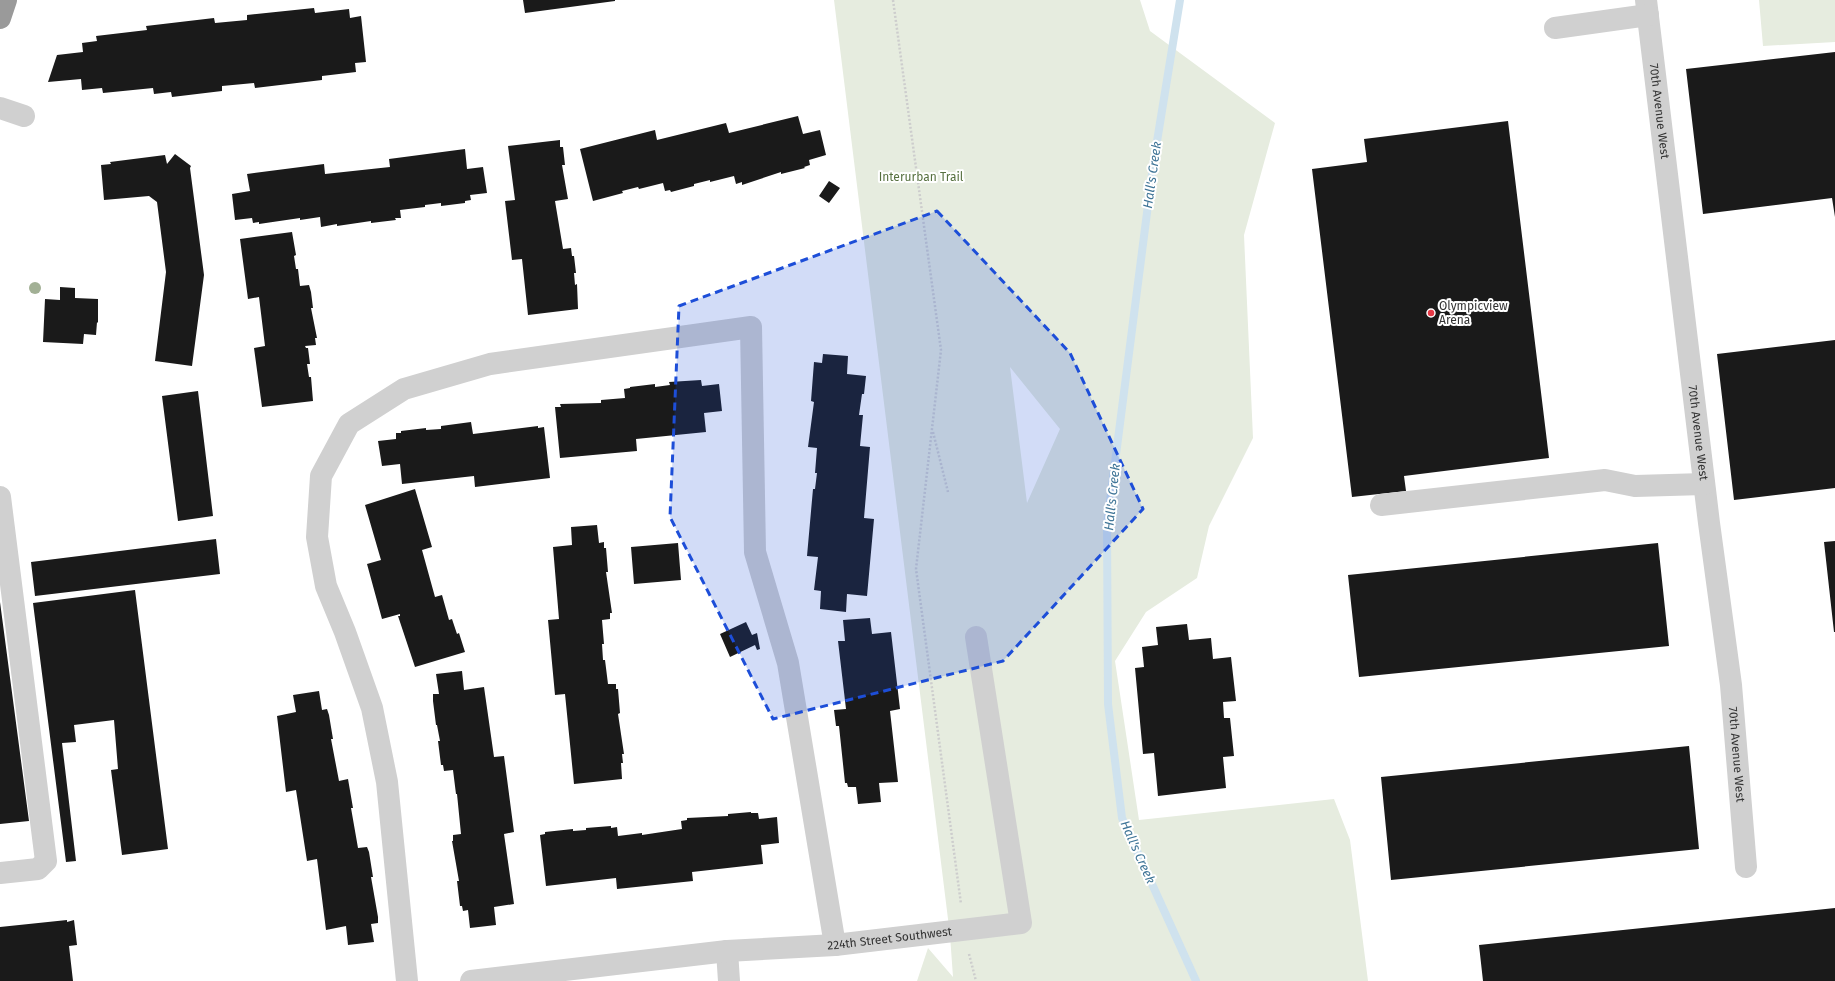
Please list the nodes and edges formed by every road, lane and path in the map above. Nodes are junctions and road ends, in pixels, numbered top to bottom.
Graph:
1 (6, 0) edge
2 (893, 0) edge
3 (1647, 8) edge
4 (0, 18) edge
5 (1554, 28) dead end
6 (0, 108) edge
7 (24, 116) dead end
8 (932, 430) junction
9 (1704, 484) junction
10 (948, 492) dead end
11 (0, 497) edge
12 (1381, 505) dead end
13 (976, 637) dead end
14 (1746, 867) dead end
15 (0, 873) edge
16 (961, 904) dead end
17 (835, 945) junction
18 (967, 948) dead end
19 (727, 951) junction
20 (407, 981) edge
21 (471, 981) edge
22 (729, 981) edge
23 (976, 981) edge

1 - 4 highway
2 - 8 path
3 - 5 street
3 - 9 street, 70th Avenue West
6 - 7 street
8 - 10 path
8 - 16 path
9 - 12 street
9 - 14 street, 70th Avenue West
11 - 15 street
13 - 17 street, 224th Street Southwest
17 - 19 street, 224th Street Southwest
17 - 20 street
18 - 23 path
19 - 21 street, 224th Street Southwest
19 - 22 street

